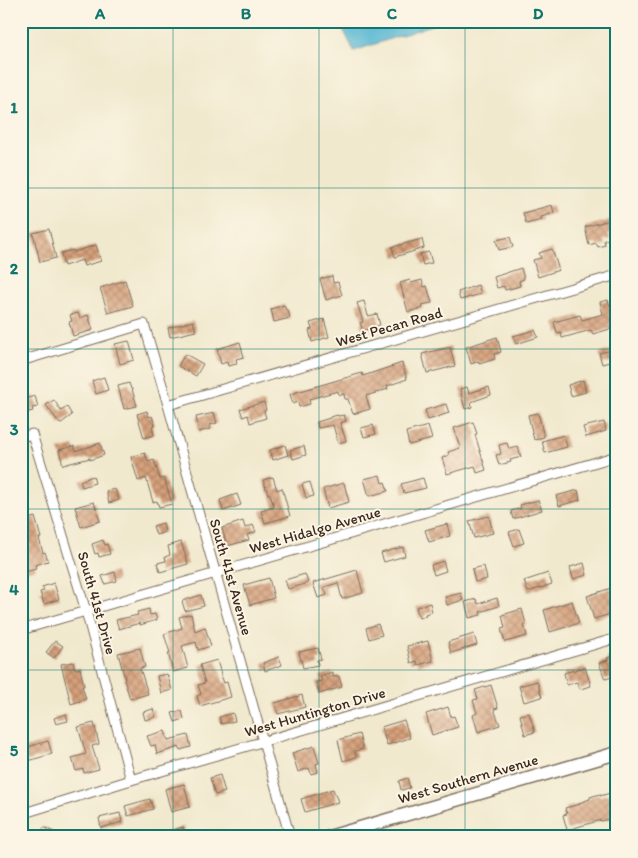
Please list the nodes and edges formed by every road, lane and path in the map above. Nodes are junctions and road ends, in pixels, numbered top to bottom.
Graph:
1 (617, 275) edge
2 (21, 360) edge
3 (168, 405) junction
4 (21, 437) edge
5 (617, 456) edge
6 (216, 573) junction
7 (86, 612) junction
8 (21, 630) edge
9 (617, 638) edge
10 (264, 742) junction
11 (617, 753) edge
12 (131, 780) junction
13 (21, 814) edge
14 (290, 837) edge
15 (329, 837) edge

1 - 3 street, West Pecan Road
2 - 3 street, South 41st Avenue
3 - 6 street, South 41st Avenue
4 - 7 street, South 41st Drive
5 - 6 street, West Hidalgo Avenue
6 - 7 street, West Hidalgo Avenue
6 - 10 street, South 41st Avenue
7 - 8 street, West Hidalgo Avenue
7 - 12 street, South 41st Drive
9 - 10 street, West Huntington Drive
10 - 12 street, West Huntington Drive
10 - 14 street, South 41st Avenue
11 - 15 main road, West Southern Avenue
12 - 13 street, West Huntington Drive

